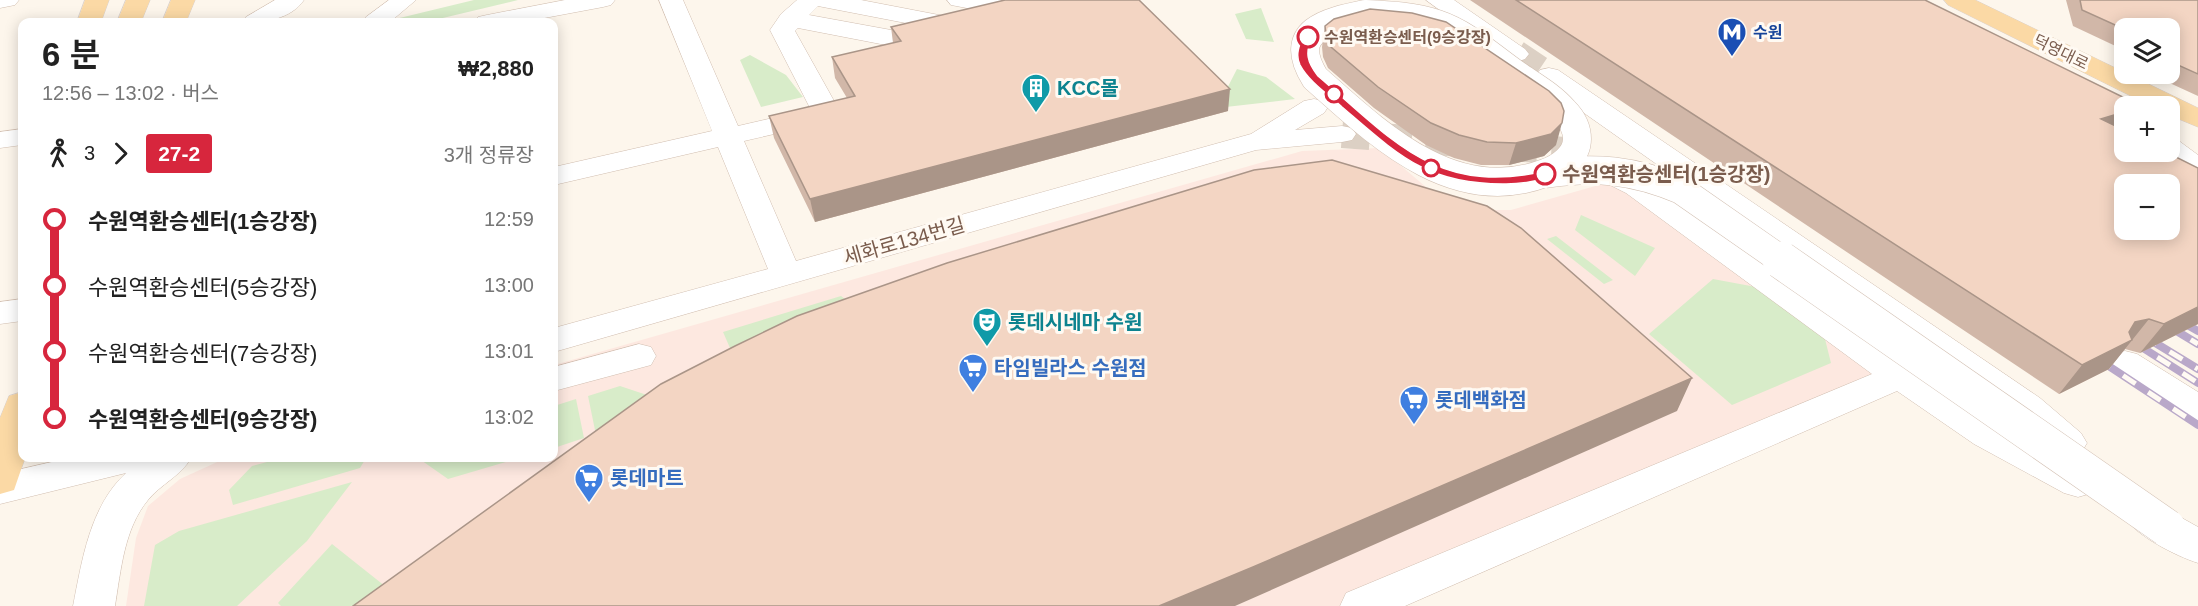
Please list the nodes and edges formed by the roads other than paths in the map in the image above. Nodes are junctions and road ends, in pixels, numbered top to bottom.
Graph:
1 (7, 0) edge
2 (97, 0) edge
3 (138, 0) edge
4 (183, 0) edge
5 (292, 0) edge
6 (404, 0) edge
7 (603, 0) edge
8 (671, 0) edge
9 (810, 0) edge
10 (823, 0) edge
11 (960, 0) edge
12 (1392, 0) edge
13 (1411, 0) edge
14 (1438, 0) edge
15 (1941, 0) edge
16 (1996, 0) edge
17 (0, 1) edge
18 (1018, 5) edge
19 (537, 6) edge
20 (1365, 8) edge
21 (90, 18) edge
22 (131, 18) edge
23 (176, 18) edge
24 (262, 18) edge
25 (380, 18) edge
26 (500, 18) edge
27 (790, 19) junction
28 (952, 24) junction
29 (1466, 39) junction
30 (2038, 41) junction
31 (1516, 54) tunnel mouth
32 (2084, 78) junction
33 (1553, 91) junction
34 (2121, 96) edge
35 (2114, 98) edge
36 (2114, 103) edge
37 (1314, 107) dead end
38 (2198, 119) edge
39 (2180, 125) edge
40 (1342, 134) tunnel mouth
41 (2198, 134) edge
42 (727, 135) junction
43 (18, 137) edge
44 (0, 140) edge
45 (2180, 141) edge
46 (1254, 142) junction
47 (2198, 152) edge
48 (2180, 155) edge
49 (1204, 156) junction
50 (2198, 168) edge
51 (1608, 173) dead end
52 (1545, 174) junction
53 (558, 175) edge
54 (1194, 188) edge
55 (1681, 190) junction
56 (786, 274) junction
57 (18, 311) edge
58 (0, 313) edge
59 (558, 339) edge
60 (639, 356) dead end
61 (2125, 363) edge
62 (1900, 376) junction
63 (558, 378) edge
64 (2000, 389) junction
65 (2198, 409) edge
66 (1952, 411) junction
67 (18, 418) edge
68 (112, 462) edge
69 (166, 462) edge
70 (0, 478) edge
71 (0, 489) edge
72 (2182, 538) edge
73 (94, 606) edge
74 (1361, 606) edge

1 - 17 street
2 - 21 main road
3 - 22 main road
4 - 23 main road
5 - 24 street
6 - 25 street
7 - 19 street
8 - 42 street
9 - 27 street
10 - 28 street
11 - 18 street
12 - 20 street
13 - 29 street, bridge
14 - 31 street
15 - 30 main road, 덕영대로
15 - 32 main road, 덕영대로
16 - 30 main road
18 - 28 street
19 - 26 street
20 - 29 street, bridge
20 - 52 street, bridge
27 - 28 street
27 - 42 street
29 - 33 street, bridge
30 - 38 main road, 덕영대로
32 - 34 main road, 덕영대로
32 - 35 street
32 - 36 street
33 - 52 street, bridge
33 - 55 street, bridge
33 - 64 street
37 - 46 street
39 - 41 main road
40 - 46 street
42 - 53 street
42 - 56 street
43 - 44 street
45 - 47 street
46 - 49 street, 세화로134번길
48 - 50 street
49 - 54 street
49 - 56 street, 세화로134번길
51 - 62 street
52 - 55 street, bridge
55 - 72 street, bridge
56 - 59 street, 세화로134번길
57 - 58 street
60 - 63 street
61 - 65 street
62 - 66 street
62 - 74 street
64 - 66 street
64 - 72 street
66 - 72 street
67 - 70 main road
68 - 71 street
69 - 73 street

